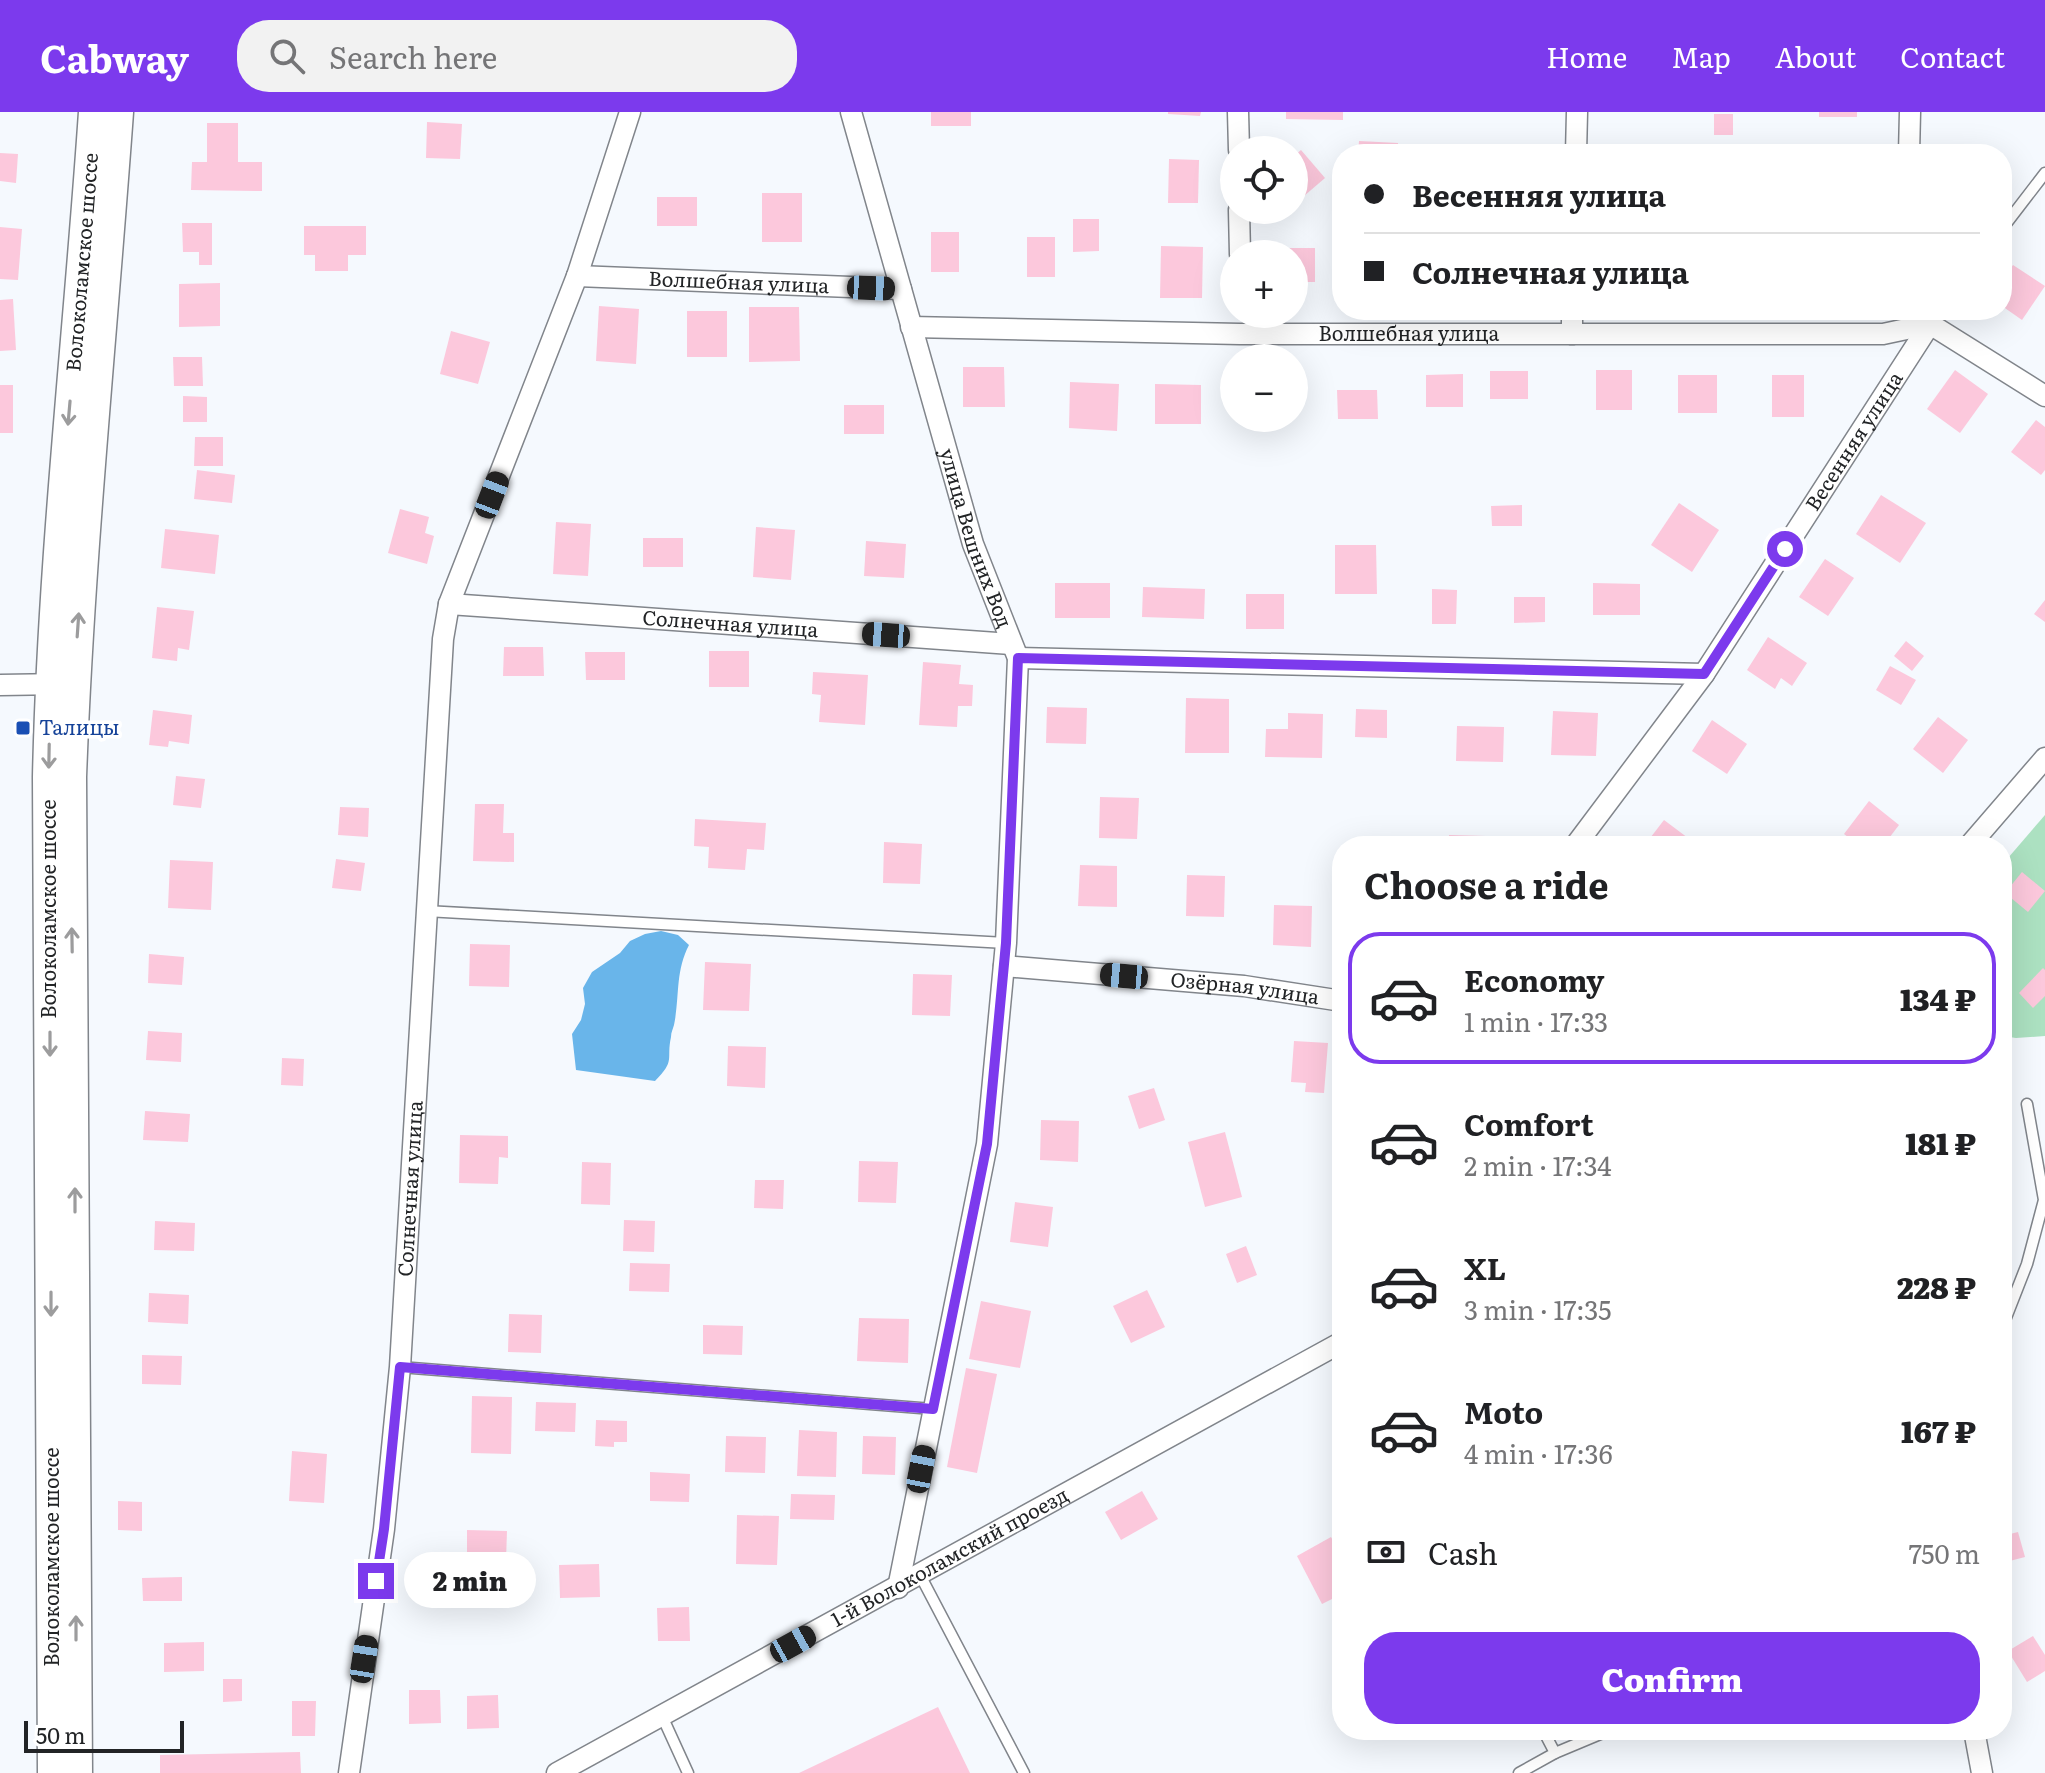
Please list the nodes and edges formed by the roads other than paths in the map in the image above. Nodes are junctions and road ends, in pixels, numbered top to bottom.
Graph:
1 (94, 112) edge
2 (118, 112) edge
3 (630, 112) edge
4 (851, 112) edge
5 (1238, 112) edge
6 (1577, 112) edge
7 (1910, 112) edge
8 (1239, 136) edge
9 (1576, 144) edge
10 (1909, 144) edge
11 (2045, 173) edge
12 (2012, 216) edge
13 (577, 276) junction
14 (901, 289) junction
15 (1572, 320) edge
16 (1906, 320) edge
17 (1933, 321) junction
18 (1220, 324) edge
19 (1308, 326) edge
20 (911, 327) junction
21 (1572, 334) junction
22 (2045, 396) edge
23 (449, 604) junction
24 (1014, 651) junction
25 (1704, 674) junction
26 (62, 684) junction
27 (0, 685) edge
28 (2045, 758) edge
29 (1582, 836) edge
30 (1978, 836) edge
31 (426, 911) junction
32 (1006, 943) junction
33 (1004, 966) junction
34 (1332, 999) edge
35 (2027, 1104) dead end
36 (2012, 1302) edge
37 (1332, 1348) edge
38 (400, 1367) junction
39 (933, 1409) junction
40 (920, 1575) junction
41 (898, 1588) junction
42 (65, 1707) junction
43 (662, 1716) junction
44 (1548, 1740) edge
45 (1586, 1740) edge
46 (1976, 1740) edge
47 (1555, 1753) junction
48 (53, 1773) edge
49 (77, 1773) edge
50 (349, 1773) edge
51 (557, 1773) edge
52 (688, 1773) edge
53 (1024, 1773) edge
54 (1519, 1773) edge
55 (1982, 1773) edge

1 -> 26 main road, Волоколамское шоссе
26 -> 2 main road, Волоколамское шоссе
3 - 13 street, Солнечная улица
4 - 14 street, улица Вешних Вод
5 - 8 street
6 - 9 street
7 - 10 street
11 - 12 lane
13 - 14 street, Волшебная улица
13 - 23 street, Солнечная улица
14 - 20 street, улица Вешних Вод
15 - 21 street
16 - 17 street, Волшебная улица
16 - 21 street, Волшебная улица
17 - 22 street
17 - 25 street, Весенняя улица
18 - 20 street, Волшебная улица
19 - 21 street, Волшебная улица
20 - 24 street, улица Вешних Вод
23 - 24 street, Солнечная улица
23 - 31 street, Солнечная улица
24 - 25 street, Солнечная улица
24 - 32 street, улица Вешних Вод
25 - 29 street, Весенняя улица
26 - 27 street
26 - 42 main road, Волоколамское шоссе
28 - 30 street
31 - 32 lane
31 - 38 street, Солнечная улица
32 - 33 street, улица Вешних Вод
33 - 34 street, Озёрная улица
33 - 39 street, улица Вешних Вод
35 - 36 lane
37 - 40 street, 1-й Волоколамский проезд
38 - 39 lane
38 - 50 street, Солнечная улица
39 - 41 street, улица Вешних Вод
40 - 41 street, 1-й Волоколамский проезд
40 - 53 lane
41 - 43 street, 1-й Волоколамский проезд
42 - 48 main road
42 - 49 main road
43 - 51 street, 1-й Волоколамский проезд
43 - 52 lane
44 - 47 lane
45 - 47 lane
46 - 55 street
47 - 54 lane

